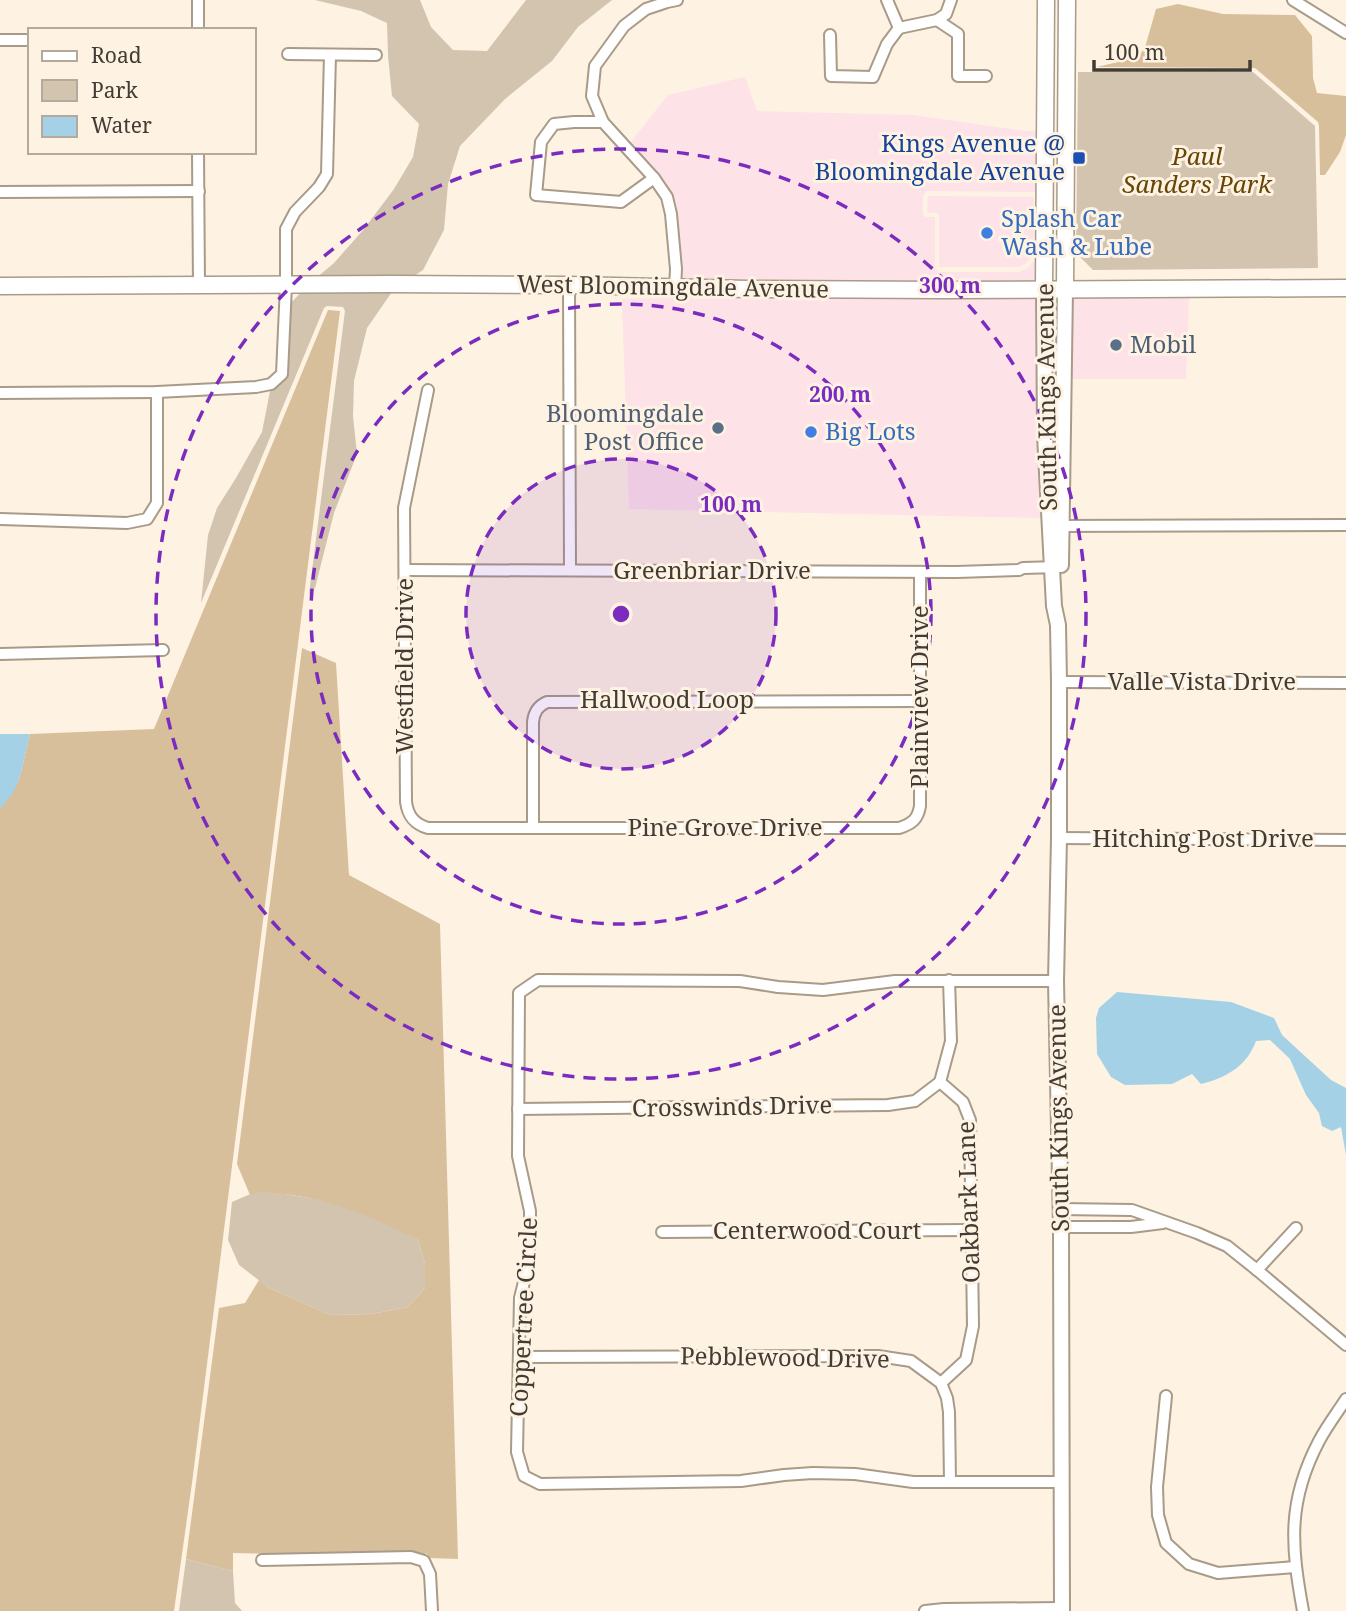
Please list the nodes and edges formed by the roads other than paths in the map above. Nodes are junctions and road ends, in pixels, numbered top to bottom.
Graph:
1 (198, 0) edge
2 (677, 0) edge
3 (887, 0) edge
4 (951, 0) edge
5 (1046, 0) edge
6 (1067, 0) edge
7 (1293, 0) edge
8 (937, 20) junction
9 (198, 28) edge
10 (899, 28) junction
11 (1346, 33) edge
12 (830, 35) dead end
13 (0, 40) edge
14 (28, 40) edge
15 (288, 54) dead end
16 (330, 55) junction
17 (376, 55) dead end
18 (986, 76) dead end
19 (603, 122) junction
20 (198, 154) edge
21 (654, 178) junction
22 (199, 191) junction
23 (0, 192) edge
24 (286, 285) junction
25 (569, 285) junction
26 (0, 286) edge
27 (199, 286) junction
28 (675, 288) junction
29 (1346, 288) edge
30 (1044, 290) junction
31 (1065, 290) junction
32 (428, 390) dead end
33 (158, 392) junction
34 (0, 393) edge
35 (0, 519) edge
36 (1346, 525) edge
37 (1056, 526) junction
38 (405, 570) junction
39 (570, 570) junction
40 (1057, 570) junction
41 (920, 572) junction
42 (163, 650) dead end
43 (0, 654) edge
44 (1059, 682) junction
45 (1346, 683) edge
46 (920, 701) junction
47 (915, 821) joint
48 (533, 828) junction
49 (1059, 838) junction
50 (1346, 840) edge
51 (950, 980) junction
52 (1056, 981) junction
53 (940, 1082) junction
54 (518, 1109) junction
55 (1060, 1209) junction
56 (1166, 1223) junction
57 (1060, 1227) junction
58 (1296, 1228) dead end
59 (971, 1230) junction
60 (662, 1232) dead end
61 (1257, 1269) junction
62 (1346, 1345) edge
63 (520, 1357) junction
64 (941, 1382) junction
65 (1166, 1396) dead end
66 (1346, 1399) edge
67 (950, 1482) junction
68 (1061, 1482) junction
69 (262, 1560) dead end
70 (1295, 1567) junction
71 (1062, 1609) edge
72 (432, 1611) edge
73 (925, 1611) edge
74 (1303, 1611) edge

1 - 9 street
2 - 19 street
3 - 10 street
4 - 8 street
5 - 30 main road, South Kings Avenue
6 - 31 main road, South Kings Avenue
7 - 11 street
8 - 10 street
8 - 18 street
10 - 12 street
13 - 14 street
15 - 16 street
16 - 17 street
16 - 24 street
19 - 21 street
19 - 21 street
20 - 22 street
21 - 28 street
22 - 23 street
22 - 27 street
24 - 25 main road, West Bloomingdale Avenue
24 - 27 main road, West Bloomingdale Avenue
24 - 33 street
25 - 28 main road, West Bloomingdale Avenue
25 - 39 street
26 - 27 main road, West Bloomingdale Avenue
28 - 30 main road, West Bloomingdale Avenue
29 - 31 main road, West Bloomingdale Avenue
30 - 31 main road, West Bloomingdale Avenue
30 - 37 street, South Kings Avenue
31 - 37 street, South Kings Avenue
32 - 38 street, Westfield Drive
33 - 34 street
33 - 35 street
36 - 37 street
37 - 40 street, South Kings Avenue
38 - 39 street, Greenbriar Drive
38 - 48 street, Westfield Drive
39 - 41 street, Greenbriar Drive
40 - 41 street, Greenbriar Drive
40 - 44 street, South Kings Avenue
41 - 46 street, Plainview Drive
42 - 43 street
44 - 45 street, Valle Vista Drive
44 - 49 street, South Kings Avenue
46 - 47 street, Plainview Drive
46 - 48 street, Hallwood Loop
47 - 48 street, Pine Grove Drive
49 - 50 street, Hitching Post Drive
49 - 52 street, South Kings Avenue
51 - 52 street, Coppertree Circle
51 - 53 street
51 - 54 street, Coppertree Circle
52 - 55 street, South Kings Avenue
53 - 54 street, Crosswinds Drive
53 - 59 street, Oakbark Lane
54 - 63 street, Coppertree Circle
55 - 56 street
55 - 57 street, South Kings Avenue
56 - 57 street
56 - 61 street
57 - 68 street, South Kings Avenue
58 - 61 street
59 - 60 street, Centerwood Court
59 - 64 street, Oakbark Lane
61 - 62 street
63 - 64 street, Pebblewood Drive
63 - 67 street, Coppertree Circle
64 - 67 street
65 - 70 street
66 - 70 street
67 - 68 street, Coppertree Circle
68 - 71 street, South Kings Avenue
69 - 72 street
70 - 74 street
71 - 73 street

